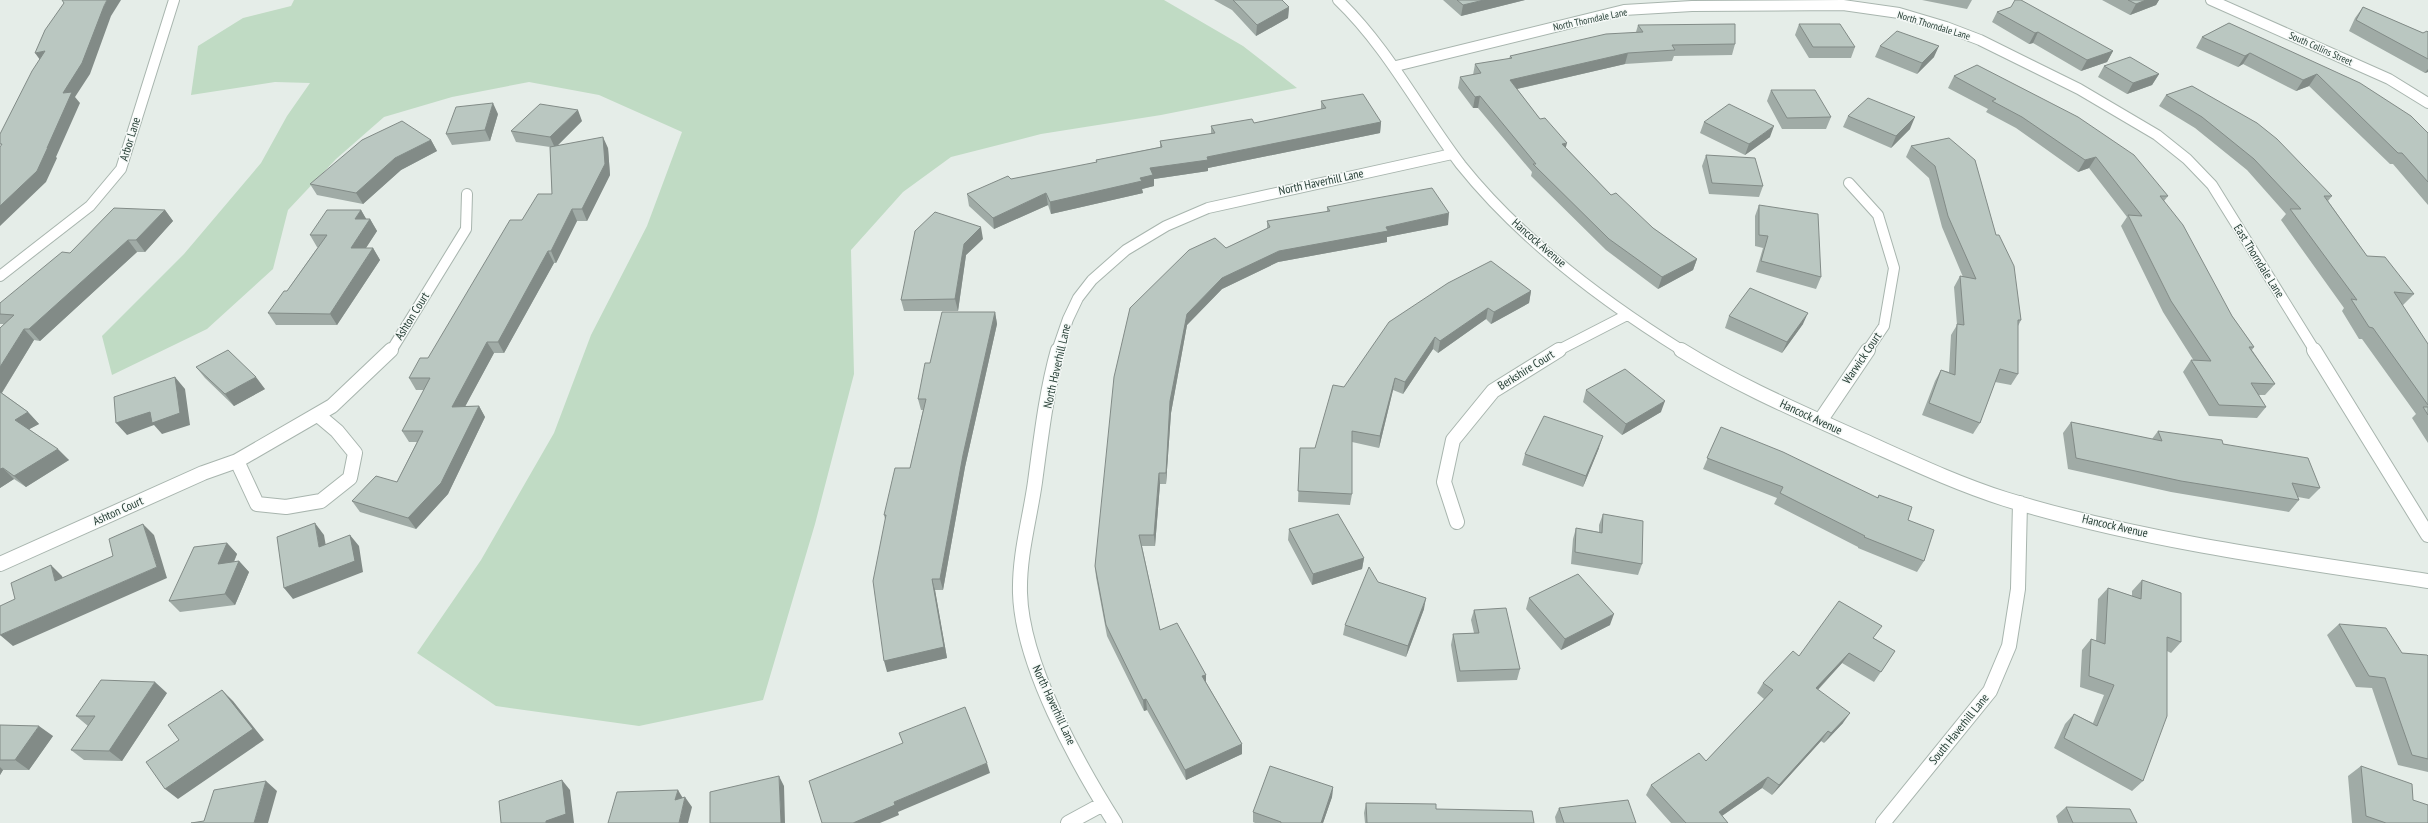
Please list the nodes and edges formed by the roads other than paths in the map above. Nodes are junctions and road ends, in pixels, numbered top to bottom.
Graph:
1 (174, 0) edge
2 (1338, 0) edge
3 (2211, 0) edge
4 (2019, 58) joint
5 (1396, 66) junction
6 (2428, 103) edge
7 (1452, 154) junction
8 (1849, 183) dead end
9 (468, 194) dead end
10 (0, 276) edge
11 (1627, 315) junction
12 (318, 415) junction
13 (1820, 421) junction
14 (237, 461) junction
15 (2020, 503) junction
16 (1457, 522) dead end
17 (2428, 535) edge
18 (0, 564) edge
19 (2428, 581) edge
20 (1103, 804) junction
21 (1068, 823) edge
22 (1115, 823) edge
23 (1883, 823) edge

1 - 10 street, Arbor Lane
2 - 5 street, Hancock Avenue
3 - 6 street, South Collins Street
4 - 5 street, North Thorndale Lane
4 - 17 street, East Thorndale Lane
5 - 7 street, Hancock Avenue
7 - 11 street, Hancock Avenue
7 - 20 street, North Haverhill Lane
8 - 13 street, Warwick Court
9 - 12 street, Ashton Court
11 - 13 street, Hancock Avenue
11 - 16 street, Berkshire Court
12 - 14 street, Ashton Court
12 - 14 street
13 - 15 street, Hancock Avenue
14 - 18 street, Ashton Court
15 - 19 street, Hancock Avenue
15 - 23 street, South Haverhill Lane
20 - 21 street
20 - 22 street

